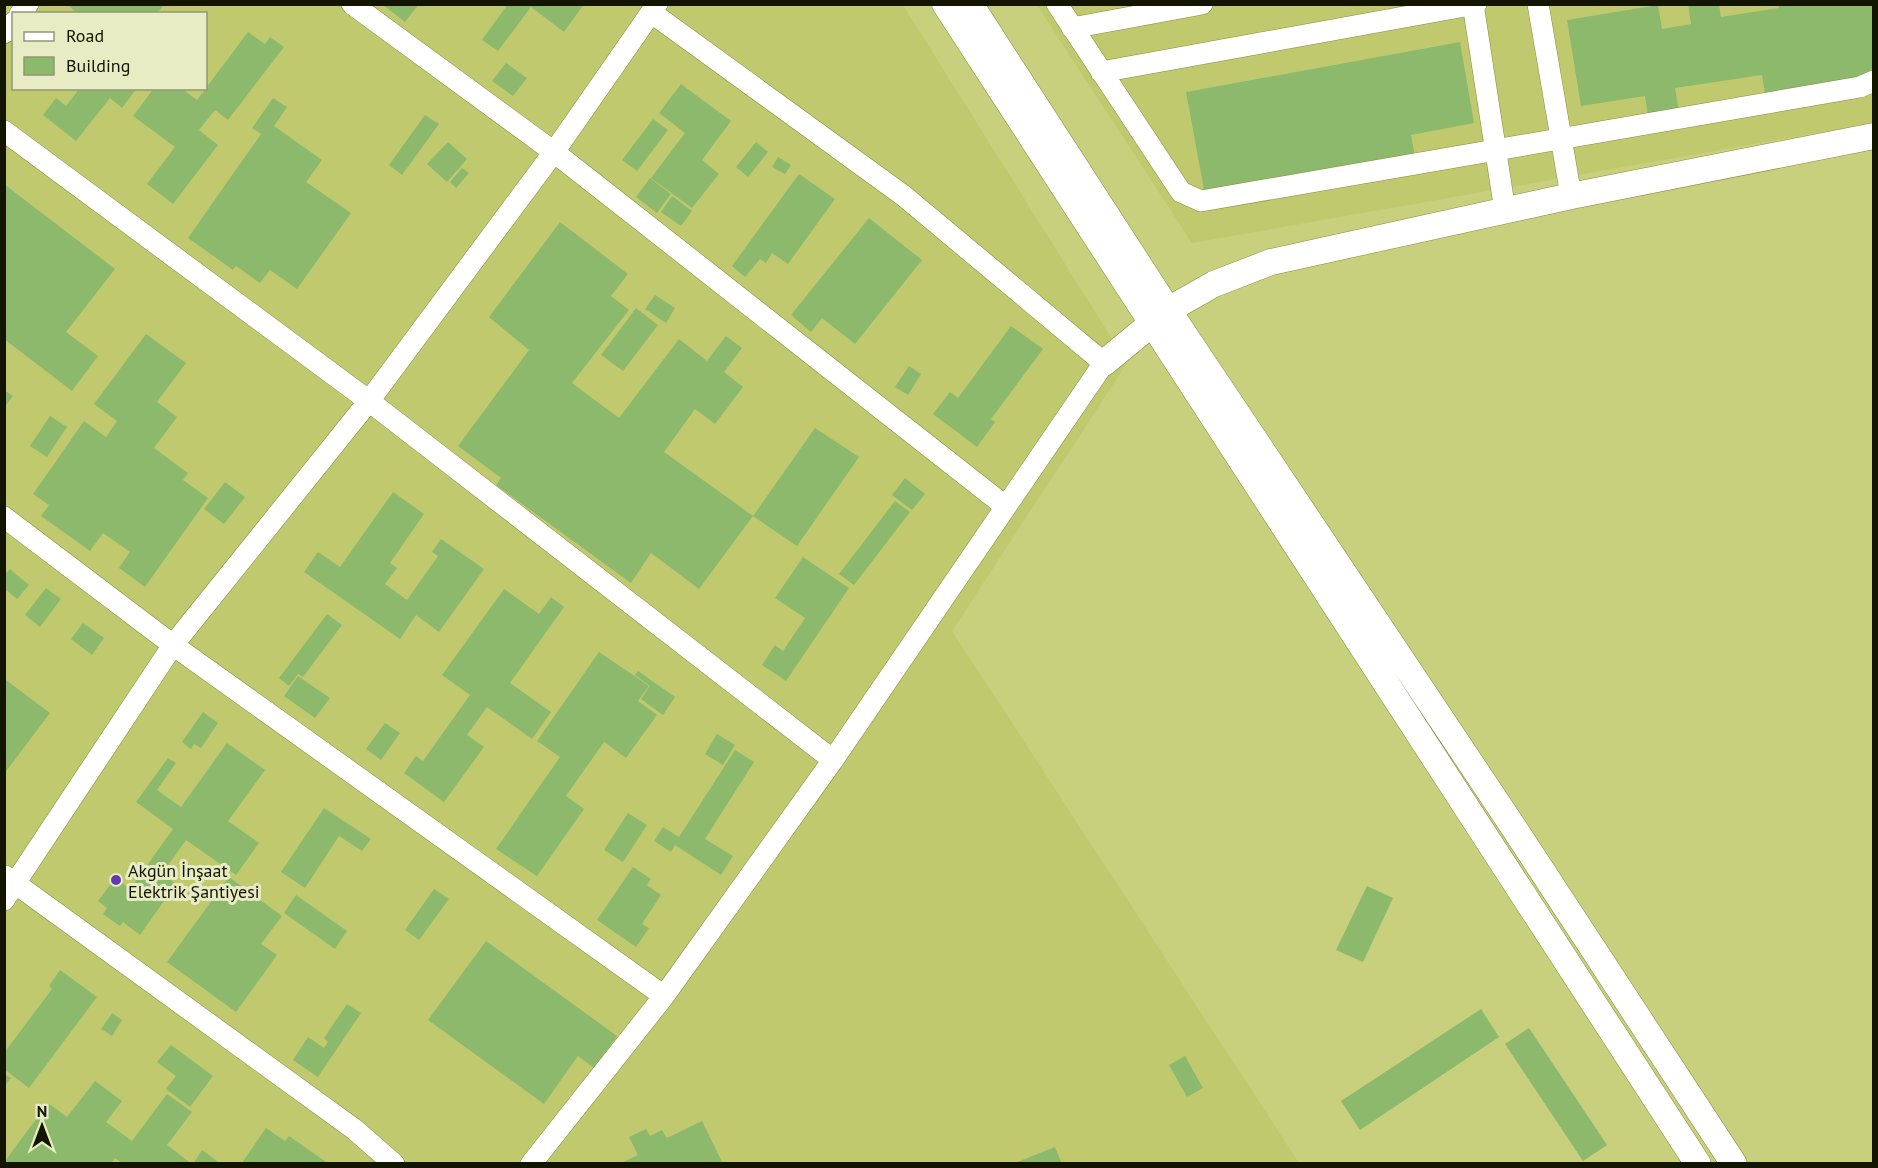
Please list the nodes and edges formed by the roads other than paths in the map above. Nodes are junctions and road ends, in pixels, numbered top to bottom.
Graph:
1 (352, 4) edge
2 (945, 4) edge
3 (970, 4) edge
4 (1057, 4) edge
5 (1202, 4) edge
6 (1538, 4) edge
7 (1474, 5) edge
8 (655, 9) edge
9 (1072, 28) junction
10 (1101, 72) junction
11 (1874, 81) edge
12 (4, 131) edge
13 (1874, 136) edge
14 (1561, 139) junction
15 (1496, 150) junction
16 (554, 152) junction
17 (1571, 196) junction
18 (1505, 211) junction
19 (1160, 317) junction
20 (1104, 363) junction
21 (369, 401) junction
22 (1005, 506) junction
23 (4, 517) edge
24 (173, 645) junction
25 (833, 760) junction
26 (8, 886) edge
27 (664, 996) junction
28 (394, 1164) edge
29 (531, 1164) edge
30 (1698, 1164) edge
31 (1734, 1164) edge

1 - 16 street
2 - 19 street
3 - 19 street
4 - 9 street
5 - 9 street
6 - 14 street
7 - 10 street
7 - 15 street
8 - 16 street
8 - 20 street
9 - 10 street
10 - 15 street
11 - 14 street
12 - 21 street
13 - 17 street
14 - 15 street
14 - 17 street
15 - 18 street
16 - 21 street
16 - 22 street
17 - 18 street
18 - 19 street
19 - 20 street
19 - 30 street
19 - 31 street
20 - 22 street
21 - 24 street
21 - 25 street
22 - 25 street
23 - 24 street
24 - 26 street
24 - 27 street
25 - 27 street
26 - 28 street
27 - 29 street

